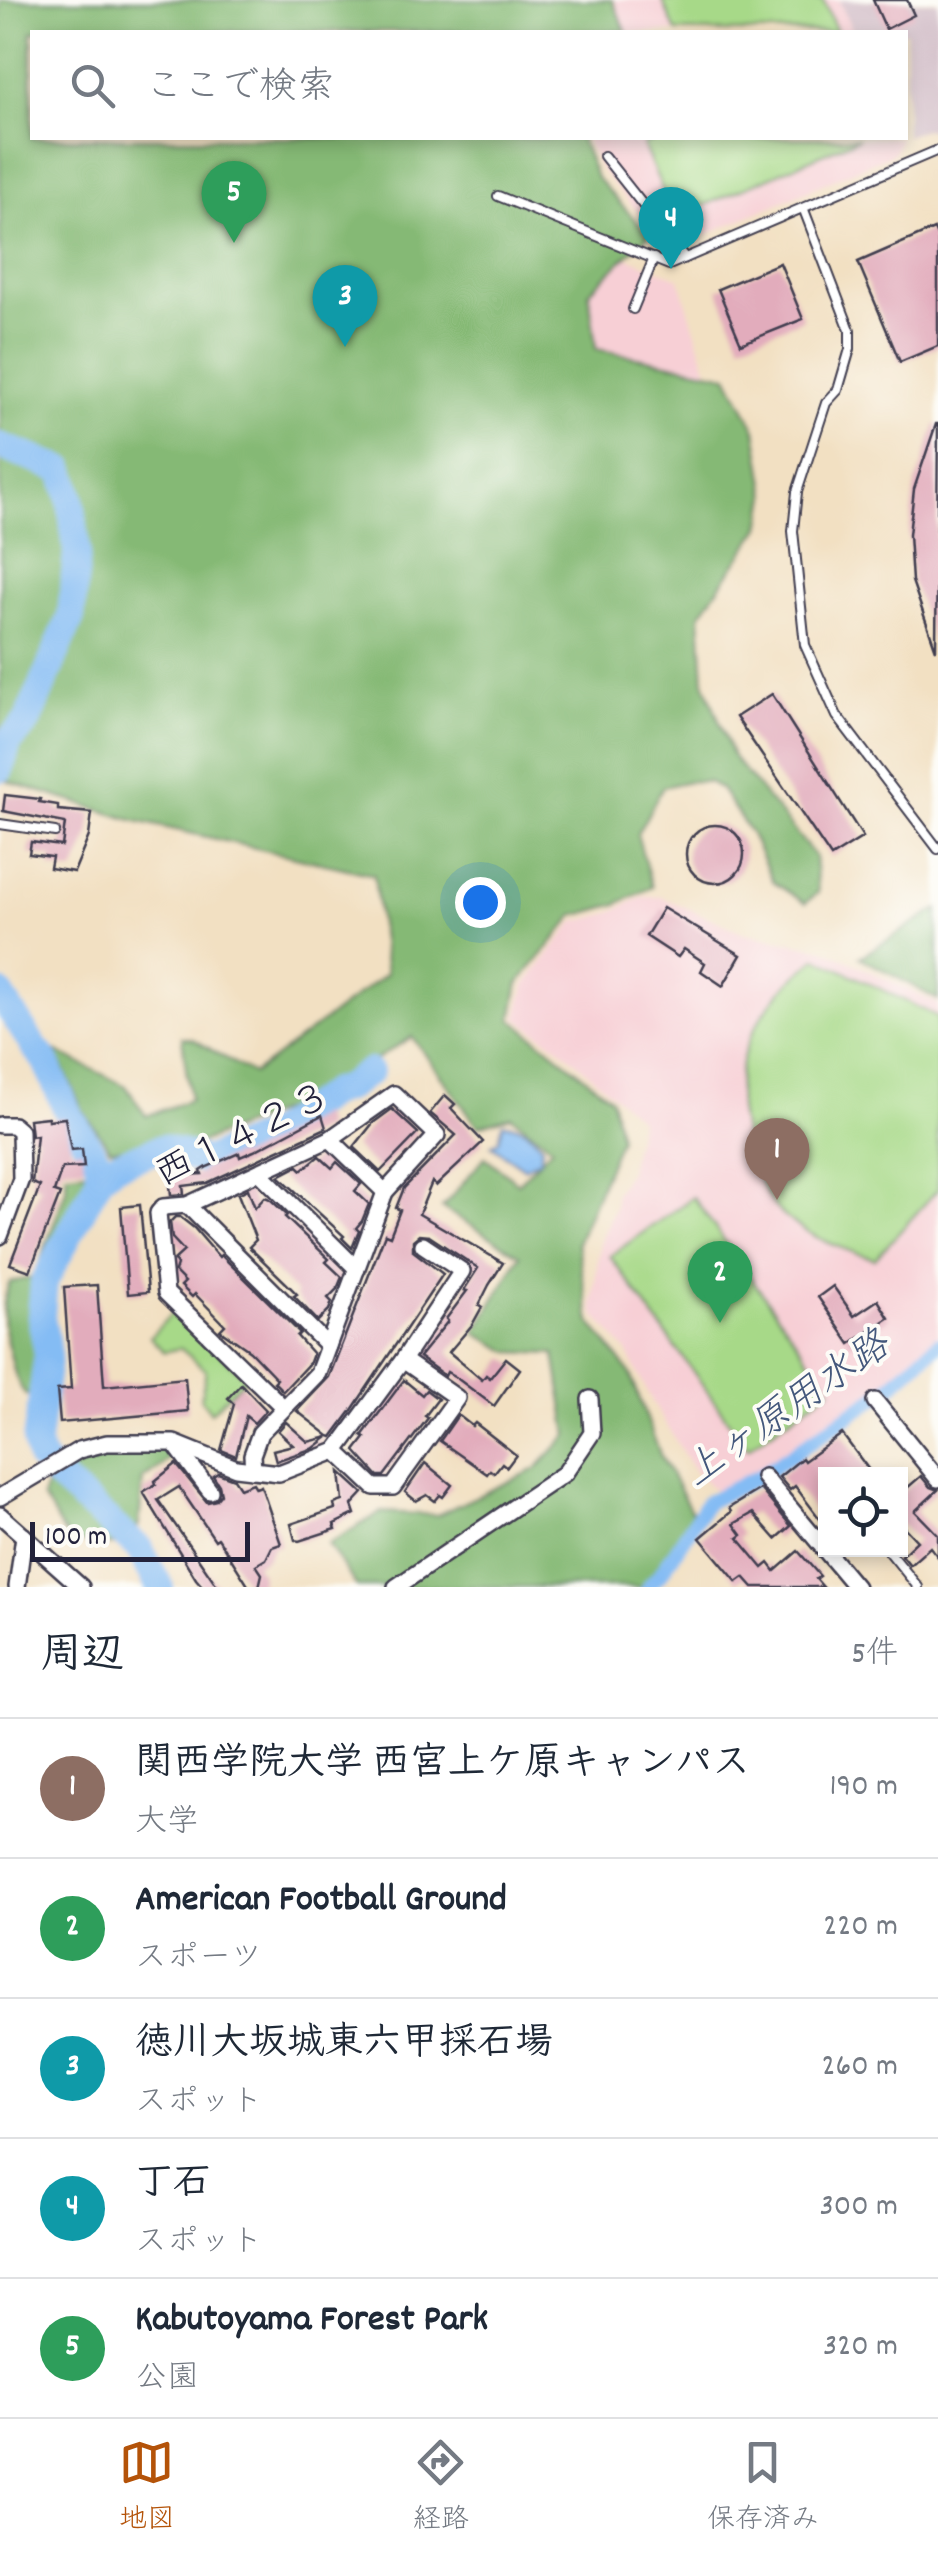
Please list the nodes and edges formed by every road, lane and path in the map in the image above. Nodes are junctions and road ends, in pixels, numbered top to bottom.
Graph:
1 (938, 150) edge
2 (604, 156) dead end
3 (498, 196) dead end
4 (804, 210) junction
5 (654, 258) junction
6 (684, 258) junction
7 (633, 309) dead end
8 (0, 824) edge
9 (55, 832) dead end
10 (938, 849) edge
11 (0, 1125) edge
12 (330, 1139) junction
13 (259, 1172) junction
14 (385, 1192) junction
15 (187, 1204) junction
16 (0, 1236) edge
17 (423, 1245) dead end
18 (357, 1269) junction
19 (328, 1346) junction
20 (403, 1360) junction
21 (590, 1399) dead end
22 (875, 1401) dead end
23 (284, 1408) junction
24 (174, 1443) junction
25 (336, 1451) junction
26 (252, 1470) junction
27 (764, 1477) dead end
28 (938, 1479) edge
29 (210, 1491) dead end
30 (0, 1497) edge
31 (0, 1515) edge
32 (24, 1536) junction
33 (894, 1557) edge
34 (17, 1587) edge
35 (80, 1587) edge
36 (396, 1587) edge
37 (856, 1587) edge
38 (918, 1587) edge

1 - 4 lane
2 - 6 lane
3 - 5 lane
4 - 6 lane
4 - 10 lane
5 - 6 lane
5 - 7 lane
8 - 9 lane
11 - 16 street
12 - 13 street, 西１４２３
12 - 14 street
12 - 14 street, 西１４２３
13 - 15 street, 西１４２３
13 - 18 street
14 - 18 street, 西１４２３
15 - 19 street
15 - 23 street, 西１４２３
17 - 20 street
18 - 19 street, 西１４２３
19 - 23 street, 西１４２３
20 - 25 street
20 - 25 street
21 - 36 street
22 - 28 street
23 - 26 street, 西１４２３
24 - 26 street
24 - 29 street
24 - 30 street
25 - 26 street
27 - 37 street
31 - 32 street
32 - 34 street
32 - 35 street
33 - 38 lane

